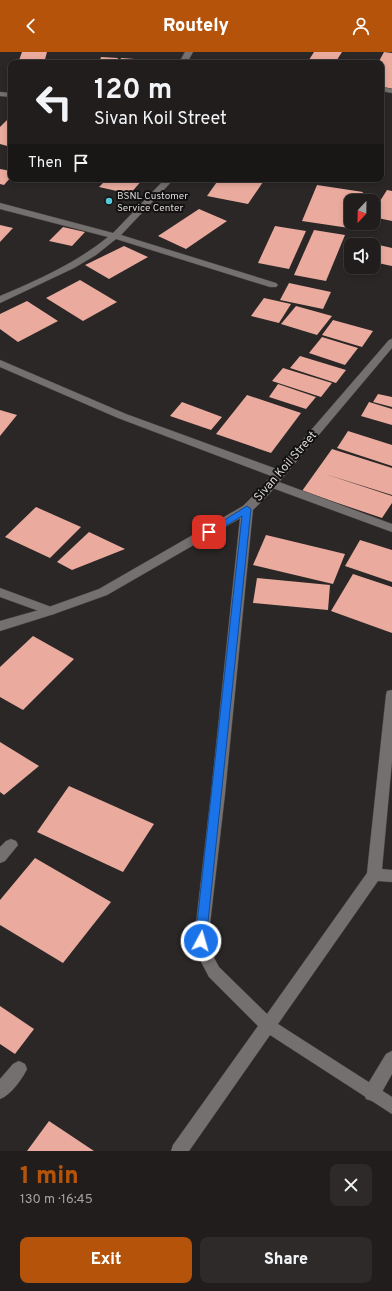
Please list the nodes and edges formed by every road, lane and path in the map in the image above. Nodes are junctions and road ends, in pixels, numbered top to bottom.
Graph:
1 (167, 182) edge
2 (0, 206) edge
3 (115, 236) junction
4 (273, 285) dead end
5 (0, 300) edge
6 (392, 342) edge
7 (0, 363) edge
8 (278, 474) junction
9 (271, 483) junction
10 (247, 509) junction
11 (392, 528) edge
12 (0, 592) edge
13 (50, 611) junction
14 (0, 626) edge
15 (392, 694) edge
16 (11, 845) dead end
17 (0, 857) edge
18 (374, 875) junction
19 (392, 876) edge
20 (268, 1025) junction
21 (392, 1059) edge
22 (19, 1069) dead end
23 (0, 1092) edge
24 (372, 1093) junction
25 (392, 1106) edge
26 (179, 1151) edge

1 - 3 street
2 - 3 street
3 - 4 street
3 - 5 street
6 - 8 street, Sivan Koil Street
7 - 8 street
8 - 9 street, Sivan Koil Street
9 - 10 street, Sivan Koil Street
9 - 11 street
10 - 13 street, Sivan Koil Street
10 - 20 street
12 - 13 street
13 - 14 street, Sivan Koil Street
15 - 18 street
16 - 17 street
18 - 19 street
18 - 20 street
20 - 24 street
20 - 26 street
21 - 24 street
22 - 23 street
24 - 25 street

